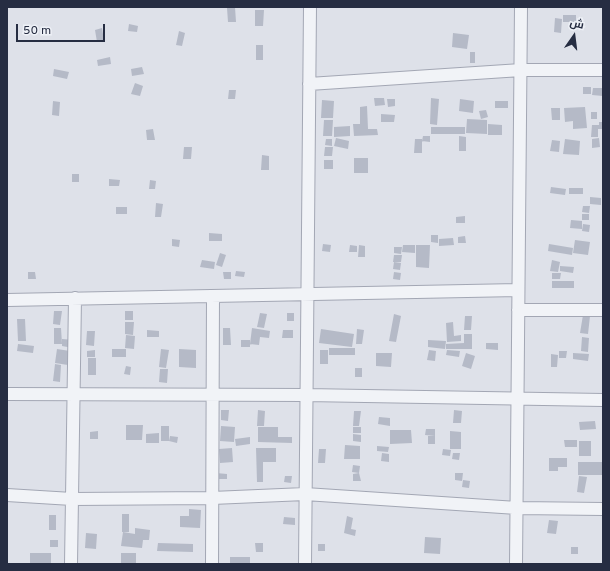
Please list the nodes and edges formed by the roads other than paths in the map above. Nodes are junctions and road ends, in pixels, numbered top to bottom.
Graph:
1 (310, 7) edge
2 (521, 7) edge
3 (520, 70) junction
4 (603, 70) edge
5 (310, 84) junction
6 (518, 290) junction
7 (307, 294) junction
8 (213, 296) junction
9 (75, 298) junction
10 (7, 300) edge
11 (518, 310) junction
12 (603, 310) edge
13 (7, 394) edge
14 (74, 394) junction
15 (212, 395) junction
16 (306, 395) junction
17 (518, 399) junction
18 (603, 400) edge
19 (305, 494) junction
20 (7, 495) edge
21 (212, 498) junction
22 (72, 499) junction
23 (517, 508) junction
24 (603, 510) edge
25 (71, 564) edge
26 (212, 564) edge
27 (305, 564) edge
28 (516, 564) edge

1 - 5 street
2 - 3 street
3 - 4 street
3 - 5 street
3 - 6 street
5 - 7 street
6 - 7 street
6 - 11 street
7 - 8 street
7 - 16 street
8 - 9 street
8 - 15 street
9 - 10 street
9 - 14 street
11 - 12 street
11 - 17 street
13 - 14 street
14 - 15 street
14 - 22 street
15 - 16 street
15 - 21 street
16 - 17 street
16 - 19 street
17 - 18 street
17 - 23 street
19 - 21 street
19 - 23 street
19 - 27 street
20 - 22 street
21 - 22 street
21 - 26 street
22 - 25 street
23 - 24 street
23 - 28 street

